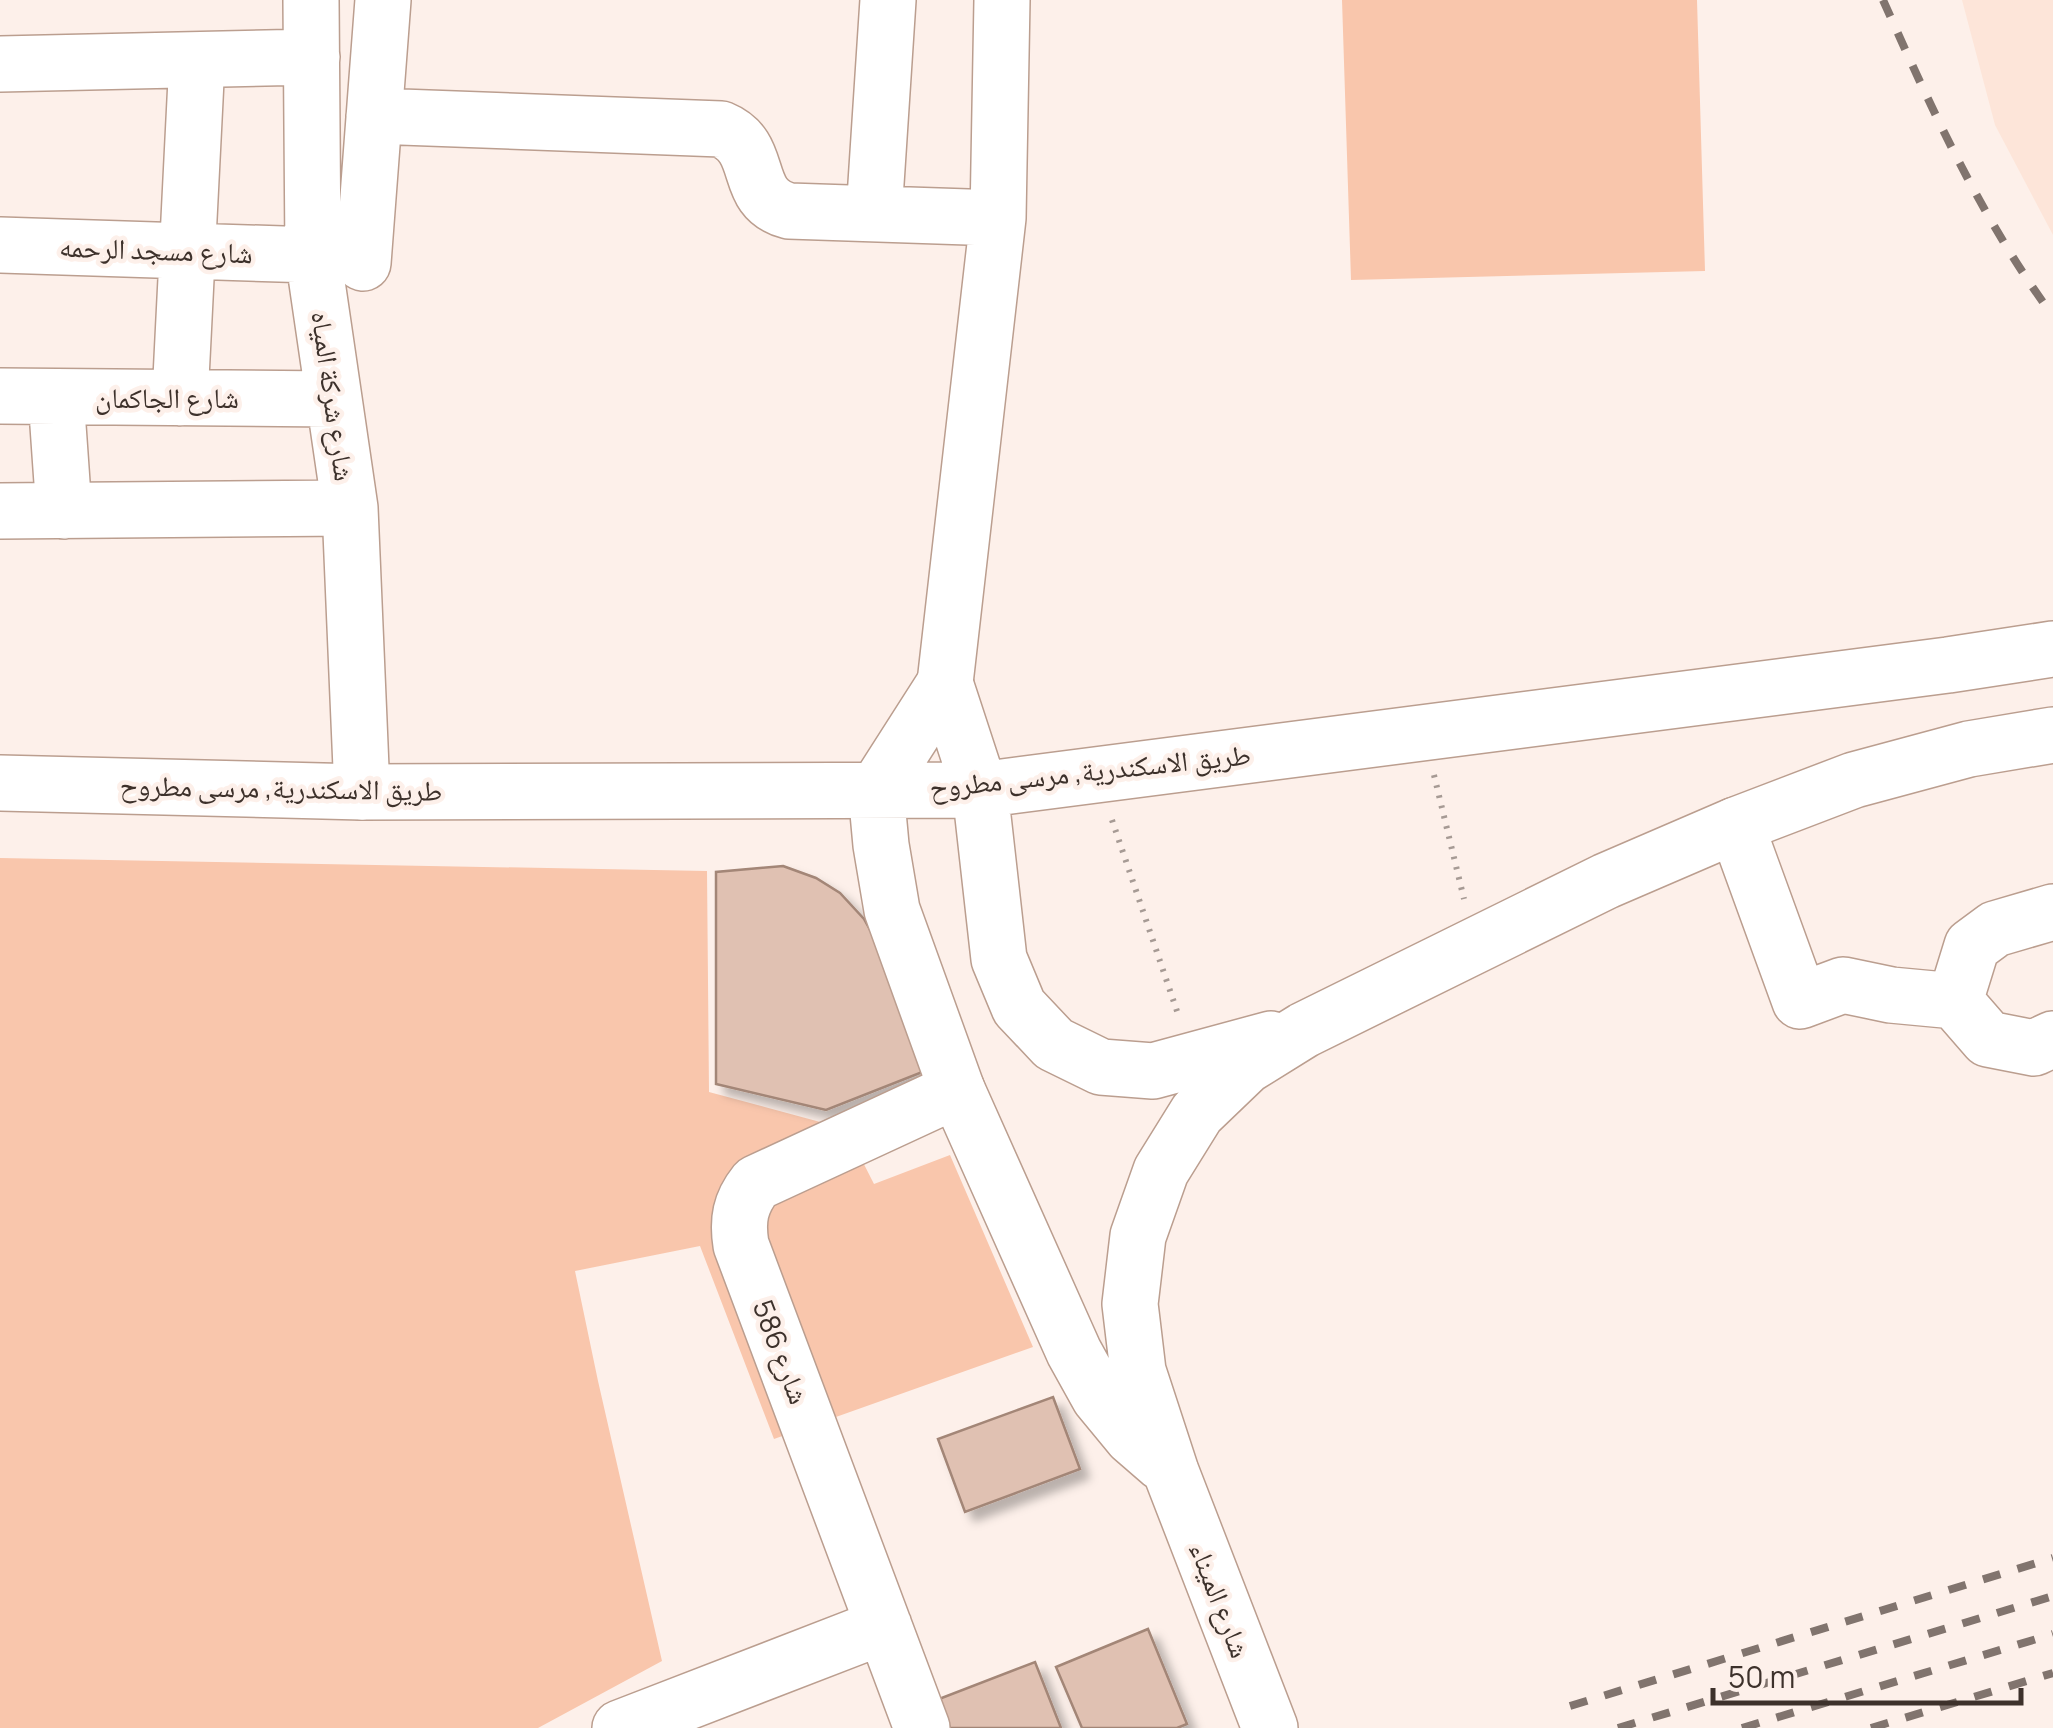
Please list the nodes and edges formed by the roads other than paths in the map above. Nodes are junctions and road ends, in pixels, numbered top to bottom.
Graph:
1 (312, 0) edge
2 (383, 0) edge
3 (888, 0) edge
4 (1002, 0) edge
5 (312, 58) junction
6 (196, 60) junction
7 (0, 64) edge
8 (374, 116) junction
9 (874, 214) junction
10 (998, 218) junction
11 (0, 245) edge
12 (187, 251) junction
13 (338, 259) junction
14 (0, 396) edge
15 (56, 396) junction
16 (180, 398) junction
17 (334, 399) junction
18 (350, 508) junction
19 (0, 511) edge
20 (64, 511) junction
21 (2053, 648) edge
22 (945, 683) junction
23 (2053, 735) edge
24 (0, 783) edge
25 (980, 790) junction
26 (362, 792) junction
27 (876, 792) junction
28 (1736, 824) junction
29 (2053, 912) edge
30 (1956, 1001) junction
31 (1304, 1030) junction
32 (2053, 1039) edge
33 (957, 1090) junction
34 (1171, 1472) junction
35 (884, 1626) junction
36 (620, 1728) edge
37 (922, 1728) edge
38 (1270, 1728) edge

1 - 5 main road, شارع شركة المياه
2 - 8 main road
3 - 9 main road
4 - 10 main road
5 - 6 main road
5 - 13 main road, شارع شركة المياه
6 - 7 main road
6 - 12 main road
8 - 9 main road
8 - 13 main road
9 - 10 main road
10 - 22 main road
11 - 12 main road, شارع مسجد الرحمه
12 - 13 main road, شارع مسجد الرحمه
12 - 16 main road
13 - 17 main road, شارع شركة المياه
14 - 15 main road, شارع الجاكمان
15 - 16 main road, شارع الجاكمان
15 - 20 main road
16 - 17 main road, شارع الجاكمان
17 - 18 main road, شارع شركة المياه
18 - 20 main road
18 - 26 main road, شارع شركة المياه
19 - 20 main road
21 - 25 main road, طريق الاسكندرية, مرسى مطروح
22 - 25 main road
22 - 27 main road
23 - 28 main road
24 - 26 main road, طريق الاسكندرية, مرسى مطروح
25 - 27 main road, طريق الاسكندرية, مرسى مطروح
25 - 31 main road
26 - 27 main road, طريق الاسكندرية, مرسى مطروح
27 - 33 main road
28 - 30 main road
28 - 31 main road
29 - 30 main road
30 - 32 main road
31 - 34 main road
33 - 34 main road
33 - 35 main road, شارع 586
34 - 38 main road, شارع الميناء
35 - 36 main road
35 - 37 main road, شارع 586

